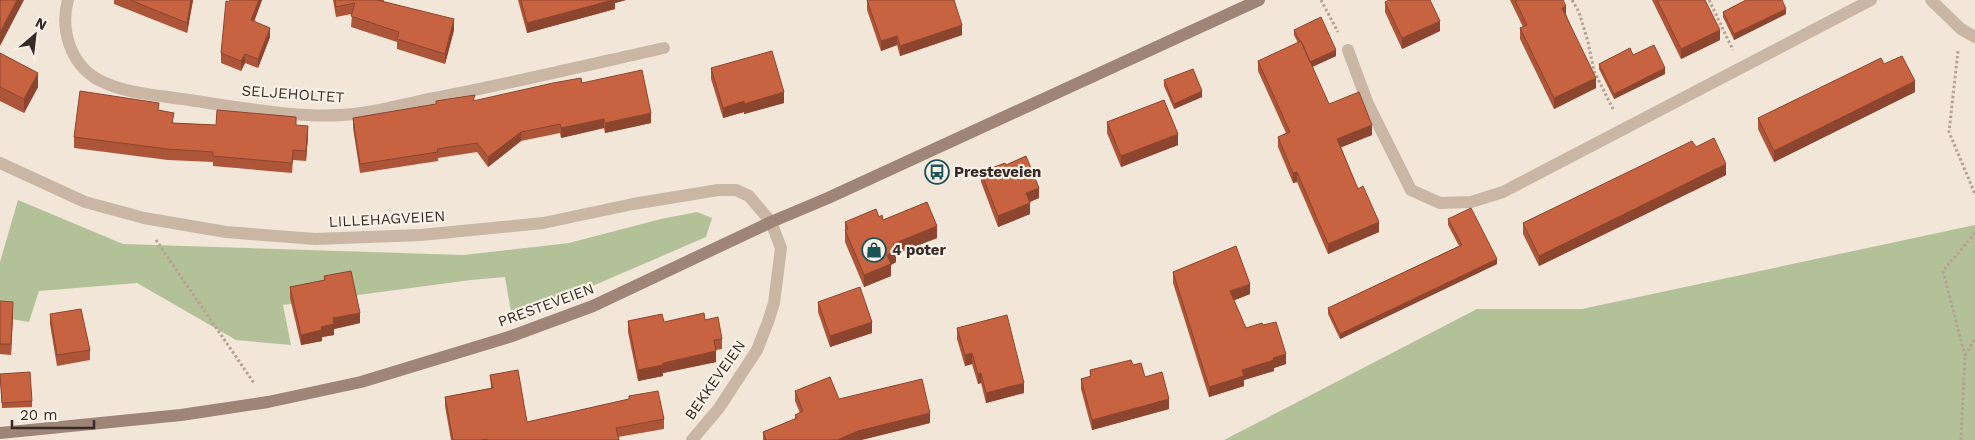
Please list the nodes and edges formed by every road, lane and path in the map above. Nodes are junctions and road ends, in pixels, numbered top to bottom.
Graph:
1 (68, 0) edge
2 (1259, 0) edge
3 (1321, 0) edge
4 (1572, 0) edge
5 (1709, 0) edge
6 (1871, 0) edge
7 (1932, 0) edge
8 (1961, 28) junction
9 (1975, 37) edge
10 (664, 48) dead end
11 (1348, 50) joint
12 (1738, 70) junction
13 (1623, 130) junction
14 (0, 164) edge
15 (1975, 194) edge
16 (771, 222) junction
17 (1975, 233) edge
18 (147, 237) dead end
19 (1975, 338) edge
20 (1966, 356) junction
21 (268, 402) junction
22 (0, 434) edge
23 (692, 440) edge
24 (1961, 440) edge

1 - 10 street, SELJEHOLTET
2 - 16 main road, PRESTEVEIEN
3 - 11 path
4 - 13 path
5 - 12 path
6 - 12 street
7 - 8 street
8 - 9 street
8 - 15 path
11 - 13 street
12 - 13 street
14 - 16 street, LILLEHAGVEIEN
16 - 21 main road, PRESTEVEIEN
16 - 23 street, BEKKEVEIEN
17 - 20 path
18 - 21 path
19 - 20 path
20 - 24 path
21 - 22 main road, PRESTEVEIEN

